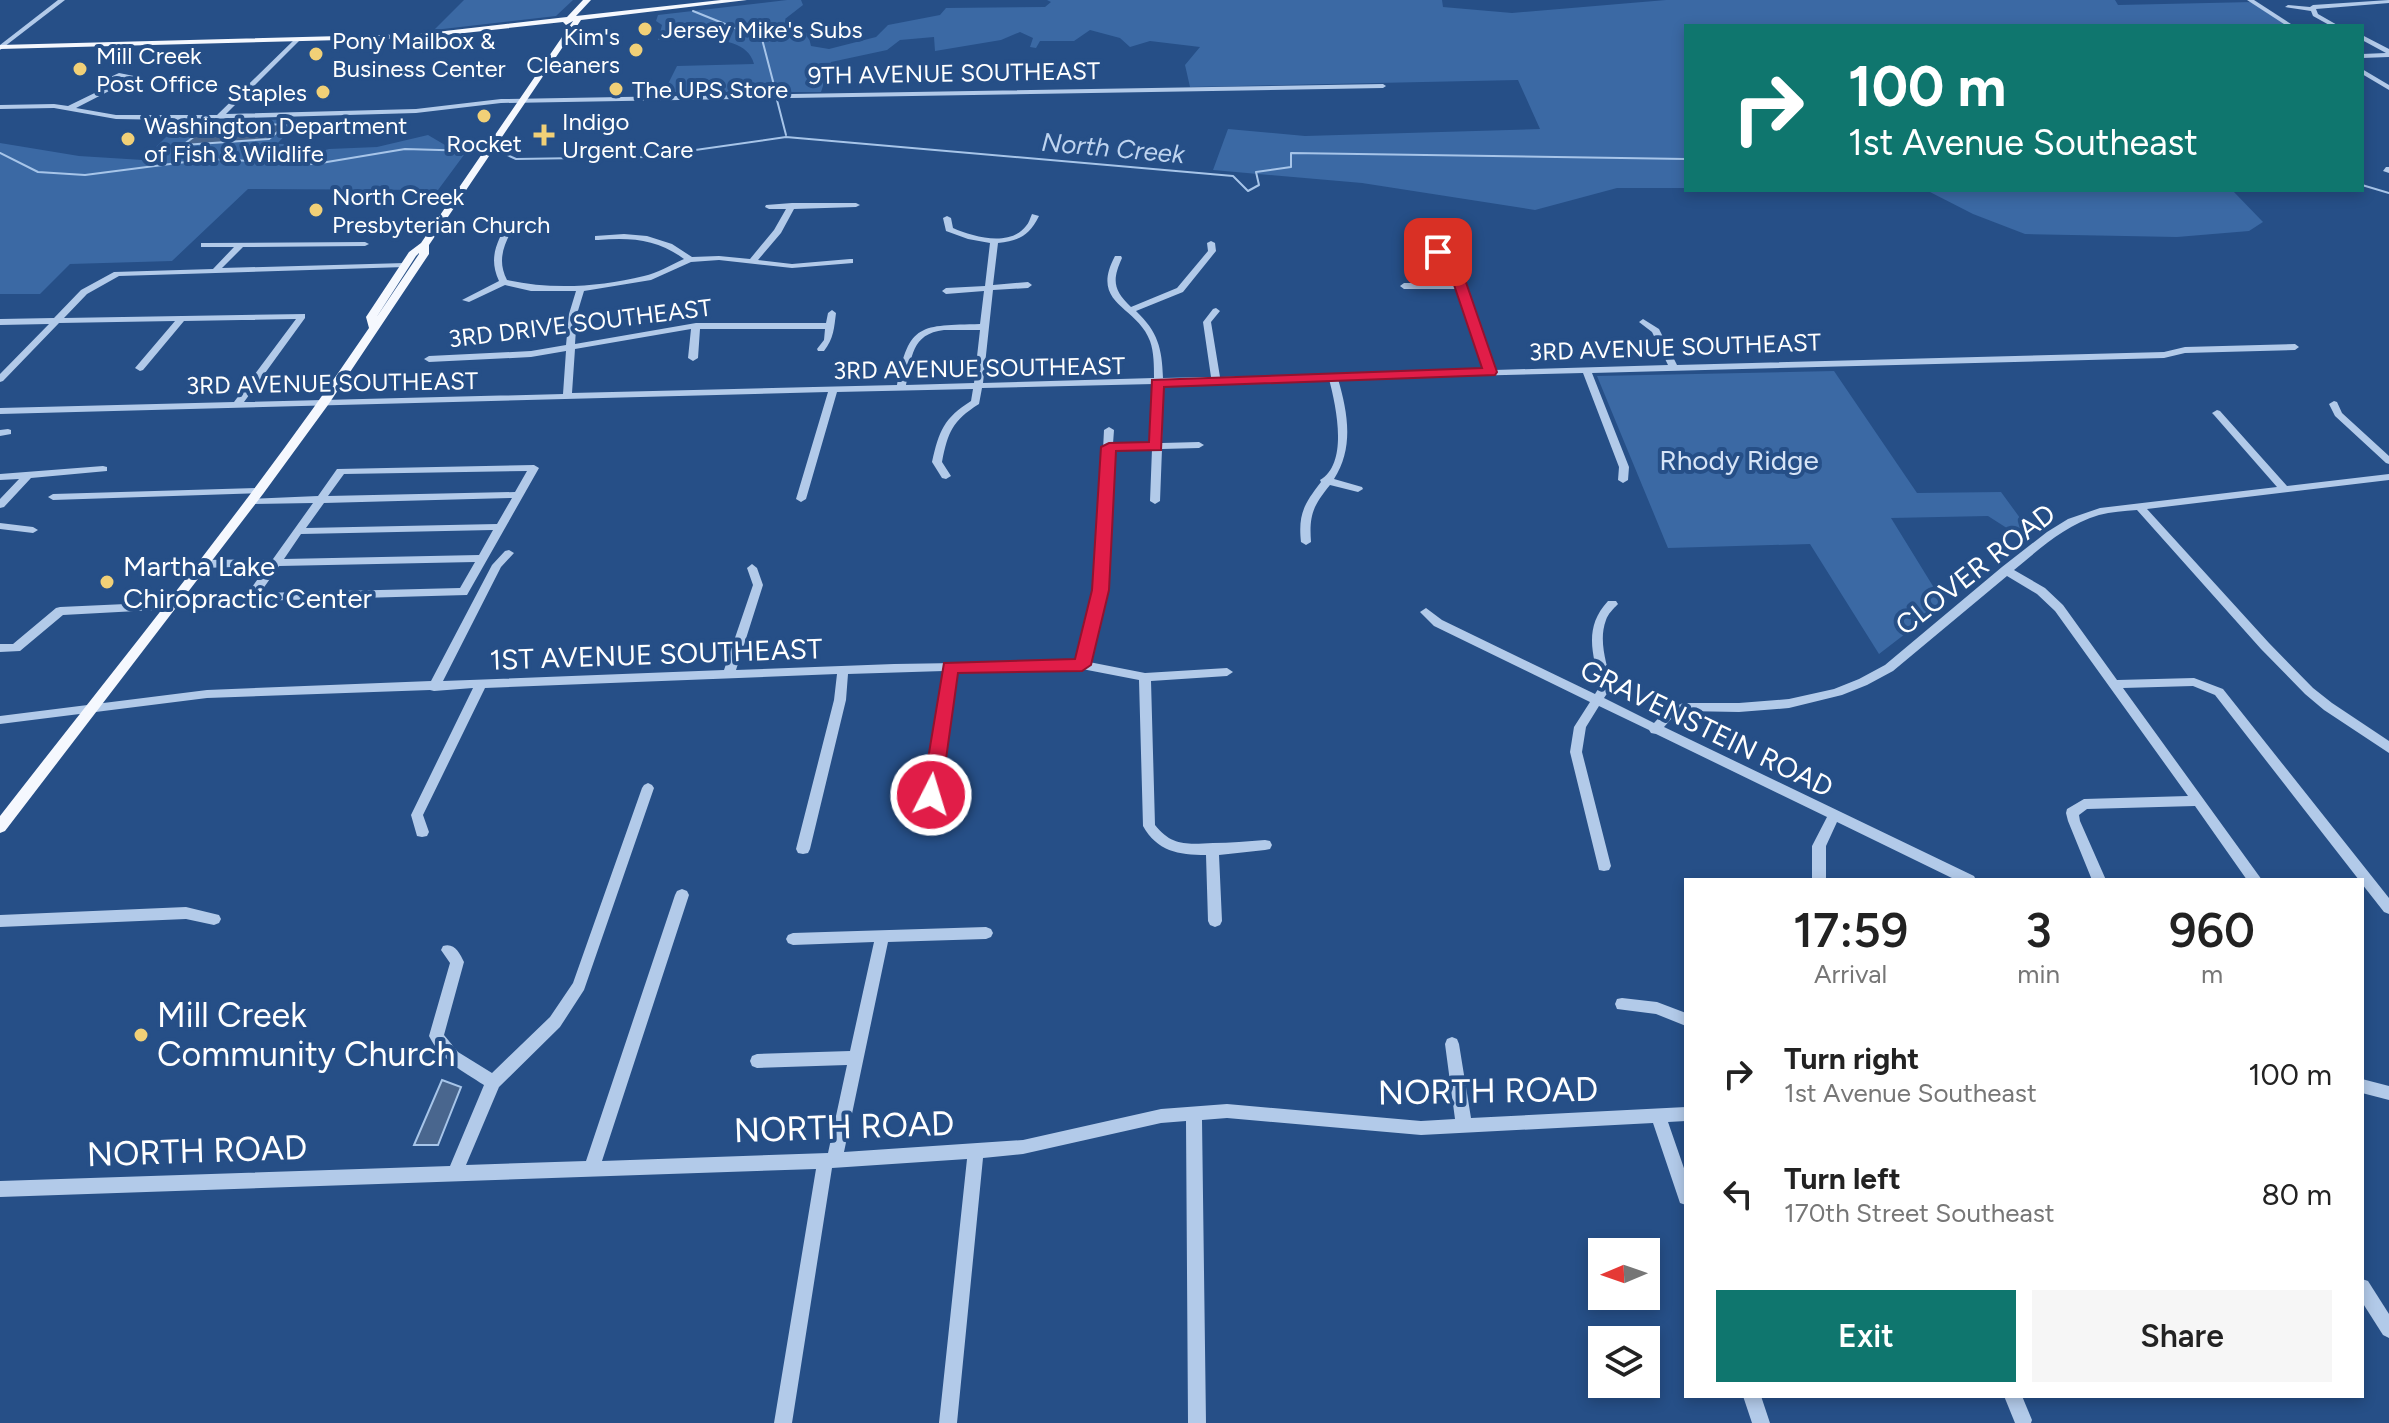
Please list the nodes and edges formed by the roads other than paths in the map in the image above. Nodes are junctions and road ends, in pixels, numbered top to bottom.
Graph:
1 (55, 0) edge
2 (62, 0) edge
3 (587, 0) edge
4 (743, 0) edge
5 (2250, 0) edge
6 (2389, 1) edge
7 (677, 7) junction
8 (2288, 7) dead end
9 (626, 10) junction
10 (2311, 10) junction
11 (48, 12) junction
12 (576, 18) junction
13 (567, 21) junction
14 (2288, 24) edge
15 (2333, 24) edge
16 (529, 25) junction
17 (558, 34) junction
18 (299, 38) junction
19 (2364, 38) edge
20 (79, 44) junction
21 (0, 47) edge
22 (2389, 53) edge
23 (2366, 56) edge
24 (2389, 66) edge
25 (2364, 72) edge
26 (1383, 86) dead end
27 (113, 87) dead end
28 (2387, 88) edge
29 (521, 100) junction
30 (0, 107) edge
31 (70, 108) junction
32 (220, 116) junction
33 (792, 205) junction
34 (856, 205) dead end
35 (769, 207) dead end
36 (1035, 216) dead end
37 (947, 218) dead end
38 (512, 223) dead end
39 (598, 238) dead end
40 (994, 242) junction
41 (1419, 242) dead end
42 (1211, 243) dead end
43 (365, 244) dead end
44 (204, 245) dead end
45 (241, 245) junction
46 (424, 245) junction
47 (333, 246) junction
48 (1118, 258) dead end
49 (690, 260) junction
50 (753, 261) junction
51 (850, 261) dead end
52 (405, 265) junction
53 (317, 267) junction
54 (217, 269) junction
55 (504, 282) junction
56 (1028, 285) dead end
57 (989, 286) junction
58 (1404, 286) dead end
59 (1461, 286) junction
60 (581, 289) junction
61 (946, 291) dead end
62 (466, 300) dead end
63 (1131, 310) junction
64 (1216, 311) dead end
65 (832, 313) dead end
66 (181, 319) junction
67 (56, 321) junction
68 (0, 322) edge
69 (1643, 322) dead end
70 (372, 326) junction
71 (696, 326) junction
72 (831, 326) junction
73 (983, 327) junction
74 (572, 346) junction
75 (2295, 347) dead end
76 (821, 349) dead end
77 (693, 358) dead end
78 (429, 359) dead end
79 (1673, 367) junction
80 (140, 368) dead end
81 (1586, 370) junction
82 (1490, 372) junction
83 (0, 379) edge
84 (1333, 379) junction
85 (1216, 382) junction
86 (1157, 383) junction
87 (978, 387) junction
88 (901, 389) junction
89 (833, 391) junction
90 (567, 397) junction
91 (324, 403) junction
92 (2334, 404) dead end
93 (237, 405) junction
94 (0, 411) edge
95 (2217, 413) dead end
96 (1109, 430) dead end
97 (1199, 445) dead end
98 (1109, 447) junction
99 (1156, 447) junction
100 (2389, 461) edge
101 (103, 469) dead end
102 (27, 476) junction
103 (946, 476) dead end
104 (0, 477) edge
105 (2389, 477) edge
106 (1325, 480) junction
107 (1623, 480) dead end
108 (2283, 487) junction
109 (1358, 489) dead end
110 (519, 495) junction
111 (256, 496) junction
112 (53, 497) dead end
113 (801, 499) dead end
114 (320, 500) junction
115 (1155, 501) dead end
116 (0, 505) edge
117 (2139, 506) junction
118 (0, 526) edge
119 (501, 527) junction
120 (33, 530) dead end
121 (299, 531) junction
122 (1306, 542) dead end
123 (509, 553) dead end
124 (483, 558) junction
125 (275, 563) junction
126 (203, 564) junction
127 (752, 568) dead end
128 (2006, 570) junction
129 (1612, 604) dead end
130 (170, 606) junction
131 (1426, 612) dead end
132 (0, 648) edge
133 (1082, 665) junction
134 (950, 667) junction
135 (843, 670) junction
136 (1227, 672) dead end
137 (728, 675) junction
138 (1145, 677) junction
139 (2114, 684) junction
140 (480, 686) junction
141 (434, 687) junction
142 (1598, 701) junction
143 (88, 711) junction
144 (0, 720) edge
145 (1655, 730) junction
146 (2389, 748) edge
147 (648, 788) dead end
148 (2198, 801) junction
149 (1833, 817) junction
150 (0, 827) edge
151 (940, 829) dead end
152 (422, 832) dead end
153 (1265, 845) dead end
154 (1212, 848) junction
155 (803, 849) dead end
156 (1604, 866) dead end
157 (1819, 878) edge
158 (1965, 878) edge
159 (2098, 878) edge
160 (2254, 878) edge
161 (682, 895) dead end
162 (2389, 908) edge
163 (214, 919) dead end
164 (0, 921) edge
165 (1215, 921) dead end
166 (986, 933) dead end
167 (882, 936) junction
168 (793, 939) dead end
169 (448, 950) dead end
170 (1622, 1004) dead end
171 (1684, 1019) edge
172 (1452, 1044) dead end
173 (854, 1058) junction
174 (757, 1061) dead end
175 (493, 1082) junction
176 (2364, 1087) edge
177 (2389, 1093) edge
178 (1194, 1113) junction
179 (1684, 1114) edge
180 (1658, 1115) junction
181 (1464, 1126) junction
182 (976, 1152) junction
183 (830, 1161) junction
184 (592, 1166) junction
185 (456, 1170) junction
186 (0, 1189) edge
187 (1684, 1191) edge
188 (2364, 1290) edge
189 (2389, 1329) edge
190 (1753, 1398) edge
191 (2014, 1398) edge
192 (2023, 1420) dead end
193 (783, 1423) edge
194 (948, 1423) edge
195 (1197, 1423) edge
196 (1761, 1423) edge

1 - 11 street
2 - 11 street
3 - 9 main road
3 - 12 main road
4 - 7 main road
5 - 14 street
6 - 10 street
7 - 9 main road
7 - 12 main road
8 - 10 street
9 - 12 main road
10 - 15 street
11 - 21 street
12 - 13 main road
12 - 18 main road
12 - 29 main road
13 - 16 main road
13 - 17 main road
16 - 17 main road
16 - 18 main road
17 - 29 main road
18 - 20 main road
18 - 20 main road
18 - 32 street
19 - 22 street
20 - 21 main road
22 - 23 street
23 - 24 street
25 - 28 street
26 - 29 street, 9TH AVENUE SOUTHEAST
27 - 31 street
29 - 32 street, 9TH AVENUE SOUTHEAST
29 - 46 main road
30 - 31 street, 9TH AVENUE SOUTHEAST
31 - 32 street, 9TH AVENUE SOUTHEAST
33 - 34 street
33 - 35 street
33 - 50 street
36 - 40 street
37 - 40 street
38 - 55 street
39 - 49 street
40 - 57 street
41 - 59 street
42 - 63 street
43 - 47 street
44 - 45 street
45 - 47 street
45 - 54 street
46 - 52 main road
46 - 70 main road
47 - 53 street
48 - 63 street
49 - 50 street
49 - 60 street
50 - 51 street
52 - 53 street
52 - 70 main road
53 - 54 street
54 - 67 street
55 - 60 street
55 - 62 street
56 - 57 street
57 - 61 street
57 - 73 street
58 - 59 street
59 - 82 street
60 - 74 street
63 - 86 street
64 - 85 street
65 - 72 street
66 - 67 street
66 - 80 street
66 - 93 street
67 - 68 street
67 - 83 street
69 - 79 street
70 - 91 main road
71 - 72 street, 3RD DRIVE SOUTHEAST
71 - 74 street, 3RD DRIVE SOUTHEAST
71 - 77 street
72 - 76 street
73 - 87 street
73 - 88 street
74 - 78 street, 3RD DRIVE SOUTHEAST
74 - 90 street
75 - 79 street, 3RD AVENUE SOUTHEAST
79 - 81 street, 3RD AVENUE SOUTHEAST
81 - 82 street, 3RD AVENUE SOUTHEAST
81 - 107 street
82 - 84 street, 3RD AVENUE SOUTHEAST
84 - 85 street, 3RD AVENUE SOUTHEAST
84 - 106 street
85 - 86 street, 3RD AVENUE SOUTHEAST
86 - 87 street, 3RD AVENUE SOUTHEAST
86 - 99 street
87 - 88 street, 3RD AVENUE SOUTHEAST
87 - 103 street
88 - 89 street, 3RD AVENUE SOUTHEAST
89 - 90 street, 3RD AVENUE SOUTHEAST
89 - 113 street
90 - 91 street, 3RD AVENUE SOUTHEAST
91 - 93 street, 3RD AVENUE SOUTHEAST
91 - 111 main road
92 - 100 street
93 - 94 street, 3RD AVENUE SOUTHEAST
95 - 108 street
96 - 98 street
97 - 99 street
98 - 99 street
98 - 133 street
99 - 115 street
101 - 102 street
102 - 104 street
102 - 116 street
105 - 108 street, CLOVER ROAD
106 - 109 street
106 - 122 street
108 - 117 street, CLOVER ROAD
110 - 114 street
110 - 114 street
110 - 119 street
111 - 112 street
111 - 114 street
111 - 126 main road
114 - 121 street
117 - 128 street, CLOVER ROAD
117 - 146 street
118 - 120 street
119 - 121 street
119 - 124 street
121 - 125 street
123 - 141 street
124 - 125 street
124 - 125 street
125 - 126 street
126 - 130 main road
127 - 137 street
128 - 139 street
128 - 145 street, CLOVER ROAD
129 - 142 street
130 - 132 street
130 - 143 main road
131 - 142 street, GRAVENSTEIN ROAD
133 - 134 street, 1ST AVENUE SOUTHEAST
133 - 138 street, 1ST AVENUE SOUTHEAST
134 - 135 street, 1ST AVENUE SOUTHEAST
134 - 151 street
135 - 137 street, 1ST AVENUE SOUTHEAST
135 - 155 street
136 - 138 street, 1ST AVENUE SOUTHEAST
137 - 140 street, 1ST AVENUE SOUTHEAST
138 - 154 street
139 - 148 street
139 - 162 street
140 - 141 street, 1ST AVENUE SOUTHEAST
140 - 152 street
141 - 143 street, 1ST AVENUE SOUTHEAST
142 - 145 street, GRAVENSTEIN ROAD
142 - 156 street
143 - 144 street, 1ST AVENUE SOUTHEAST
143 - 150 main road
145 - 149 street, GRAVENSTEIN ROAD
147 - 175 street
148 - 159 street
148 - 160 street
149 - 157 street
149 - 158 street, GRAVENSTEIN ROAD
153 - 154 street
154 - 165 street
161 - 184 street
163 - 164 street
166 - 167 street
167 - 168 street
167 - 173 street
169 - 175 street
170 - 171 street
172 - 181 street
173 - 174 street
173 - 183 street
175 - 185 street
176 - 177 street
178 - 181 street, NORTH ROAD
178 - 182 street, NORTH ROAD
178 - 195 street
179 - 180 street, NORTH ROAD
180 - 181 street, NORTH ROAD
180 - 187 street
182 - 183 street, NORTH ROAD
182 - 194 street
183 - 184 street, NORTH ROAD
183 - 193 street
184 - 185 street, NORTH ROAD
185 - 186 street, NORTH ROAD
188 - 189 street
190 - 196 street
191 - 192 street

